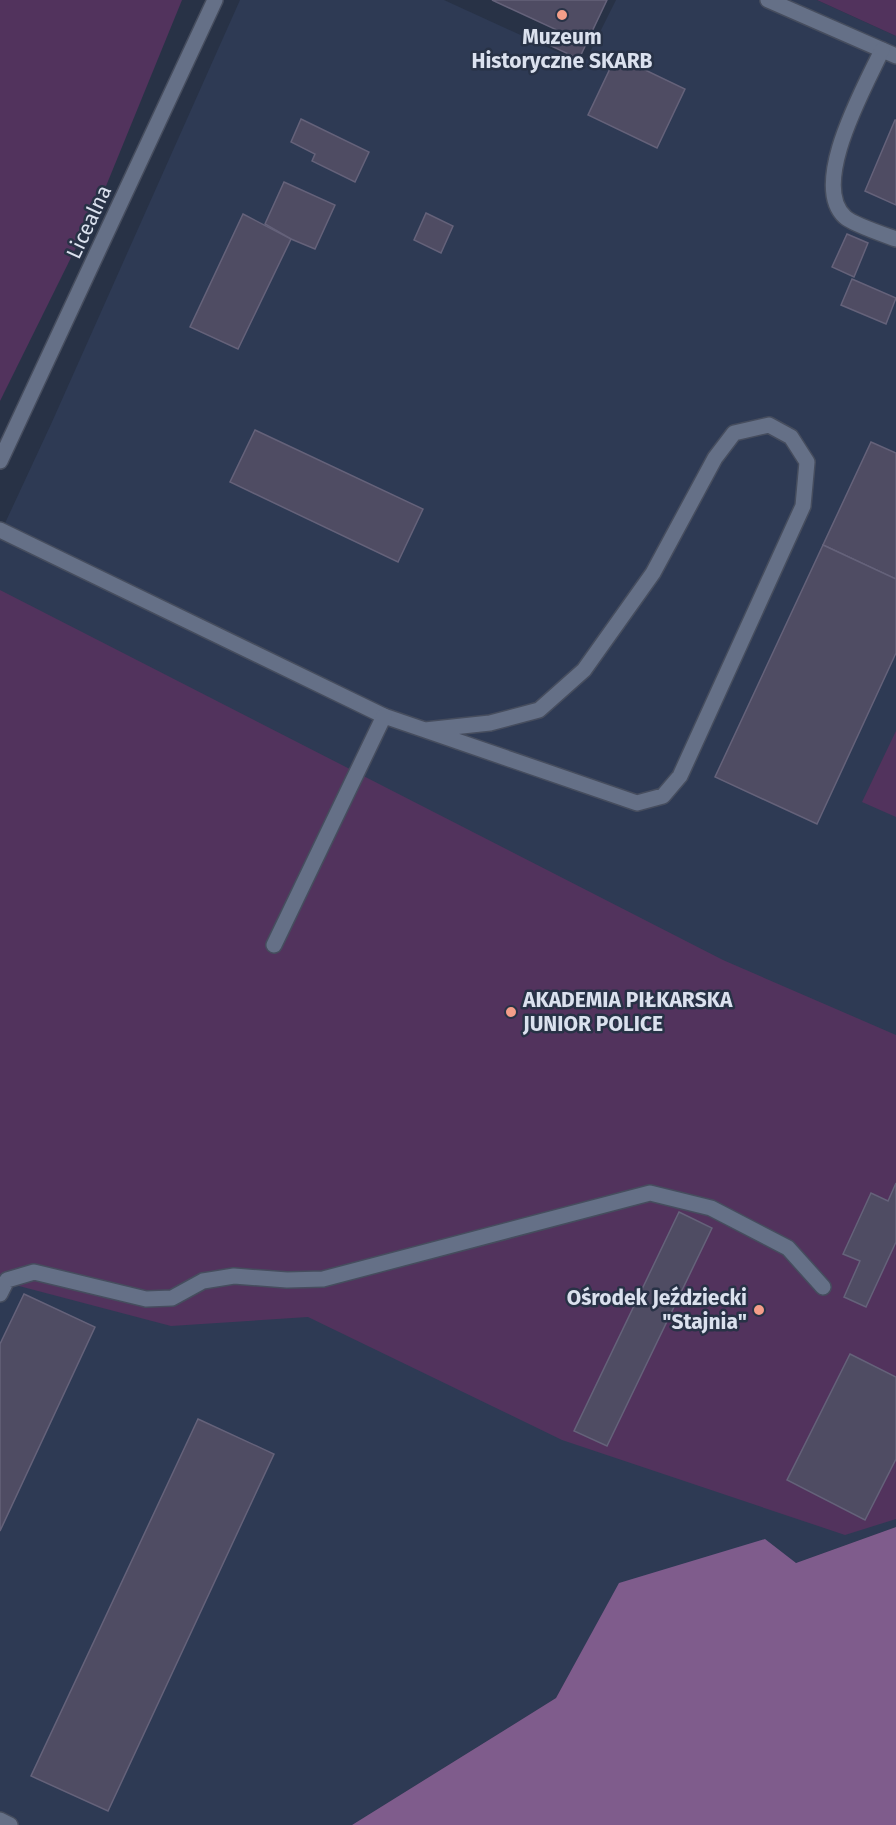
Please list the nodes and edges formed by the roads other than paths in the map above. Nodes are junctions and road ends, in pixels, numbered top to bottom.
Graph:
1 (215, 0) edge
2 (768, 0) edge
3 (889, 53) edge
4 (896, 239) edge
5 (0, 461) edge
6 (0, 530) edge
7 (384, 716) junction
8 (425, 730) junction
9 (274, 945) dead end
10 (823, 1287) dead end
11 (0, 1294) edge
12 (0, 1820) edge
13 (10, 1825) edge

1 - 5 street, Licealna
2 - 3 street
3 - 4 street
6 - 7 street
7 - 8 street
7 - 9 street
8 - 8 street
10 - 11 street
12 - 13 street

